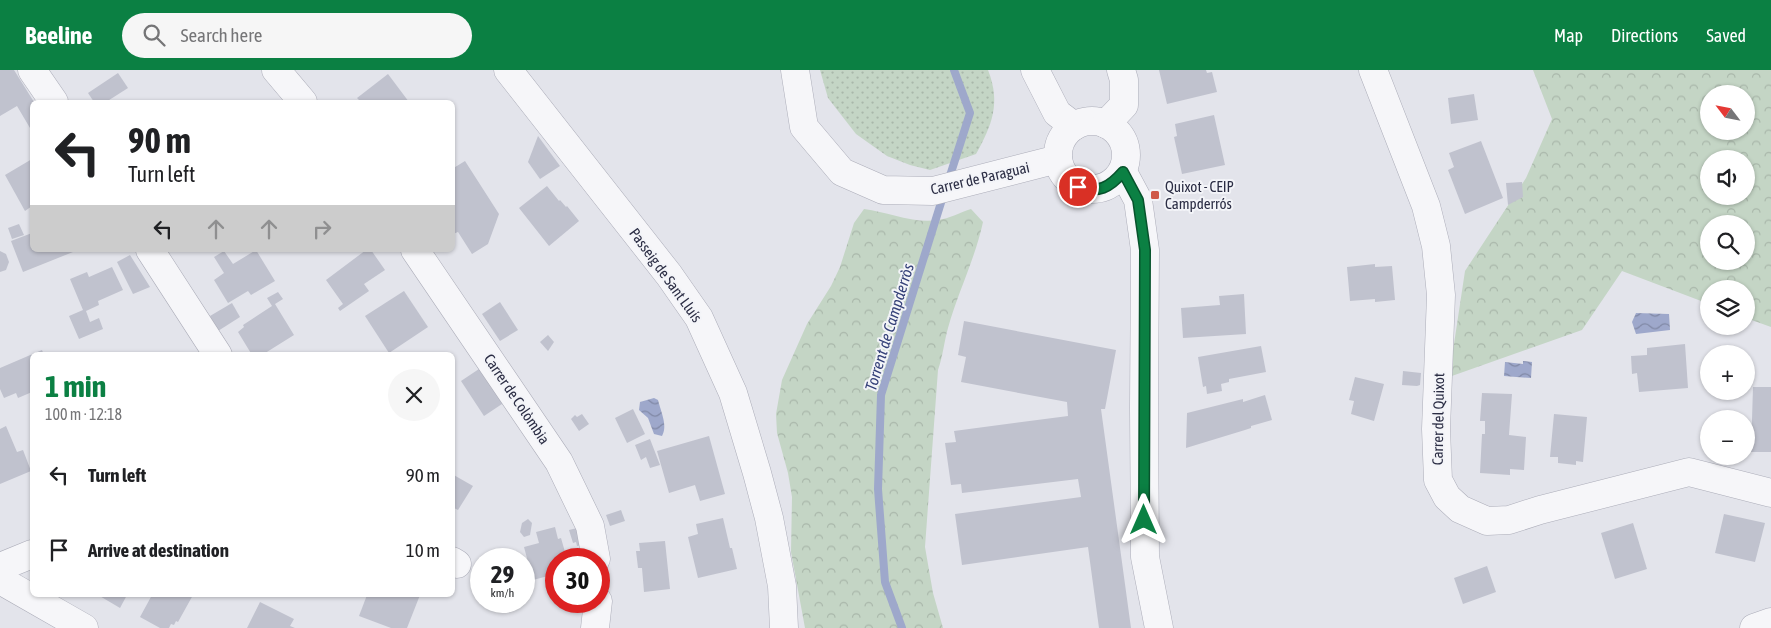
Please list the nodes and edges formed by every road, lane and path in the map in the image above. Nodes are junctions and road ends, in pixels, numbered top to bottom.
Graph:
1 (32, 70) edge
2 (276, 70) edge
3 (508, 70) edge
4 (795, 70) edge
5 (1035, 70) edge
6 (1121, 70) edge
7 (1372, 70) edge
8 (53, 100) edge
9 (301, 100) edge
10 (1106, 124) junction
11 (1074, 126) junction
12 (1058, 159) junction
13 (1123, 172) junction
14 (151, 252) edge
15 (416, 252) edge
16 (216, 352) edge
17 (1771, 493) edge
18 (594, 548) edge
19 (30, 555) edge
20 (0, 567) edge
21 (0, 580) edge
22 (597, 613) edge
23 (1771, 622) edge
24 (84, 628) edge
25 (595, 628) edge
26 (784, 628) edge
27 (1159, 628) edge
28 (1754, 628) edge

1 - 8 street
2 - 9 street
3 - 26 street, Passeig de Sant Lluís
4 - 12 street, Carrer de Paraguai
5 - 11 street
6 - 10 street
7 - 17 street, Carrer del Quixot
10 - 11 street
10 - 13 street
11 - 12 street
12 - 13 street
13 - 27 street
14 - 16 street
15 - 18 street, Carrer de Colòmbia
19 - 20 street
21 - 24 street
22 - 25 street
23 - 28 street

